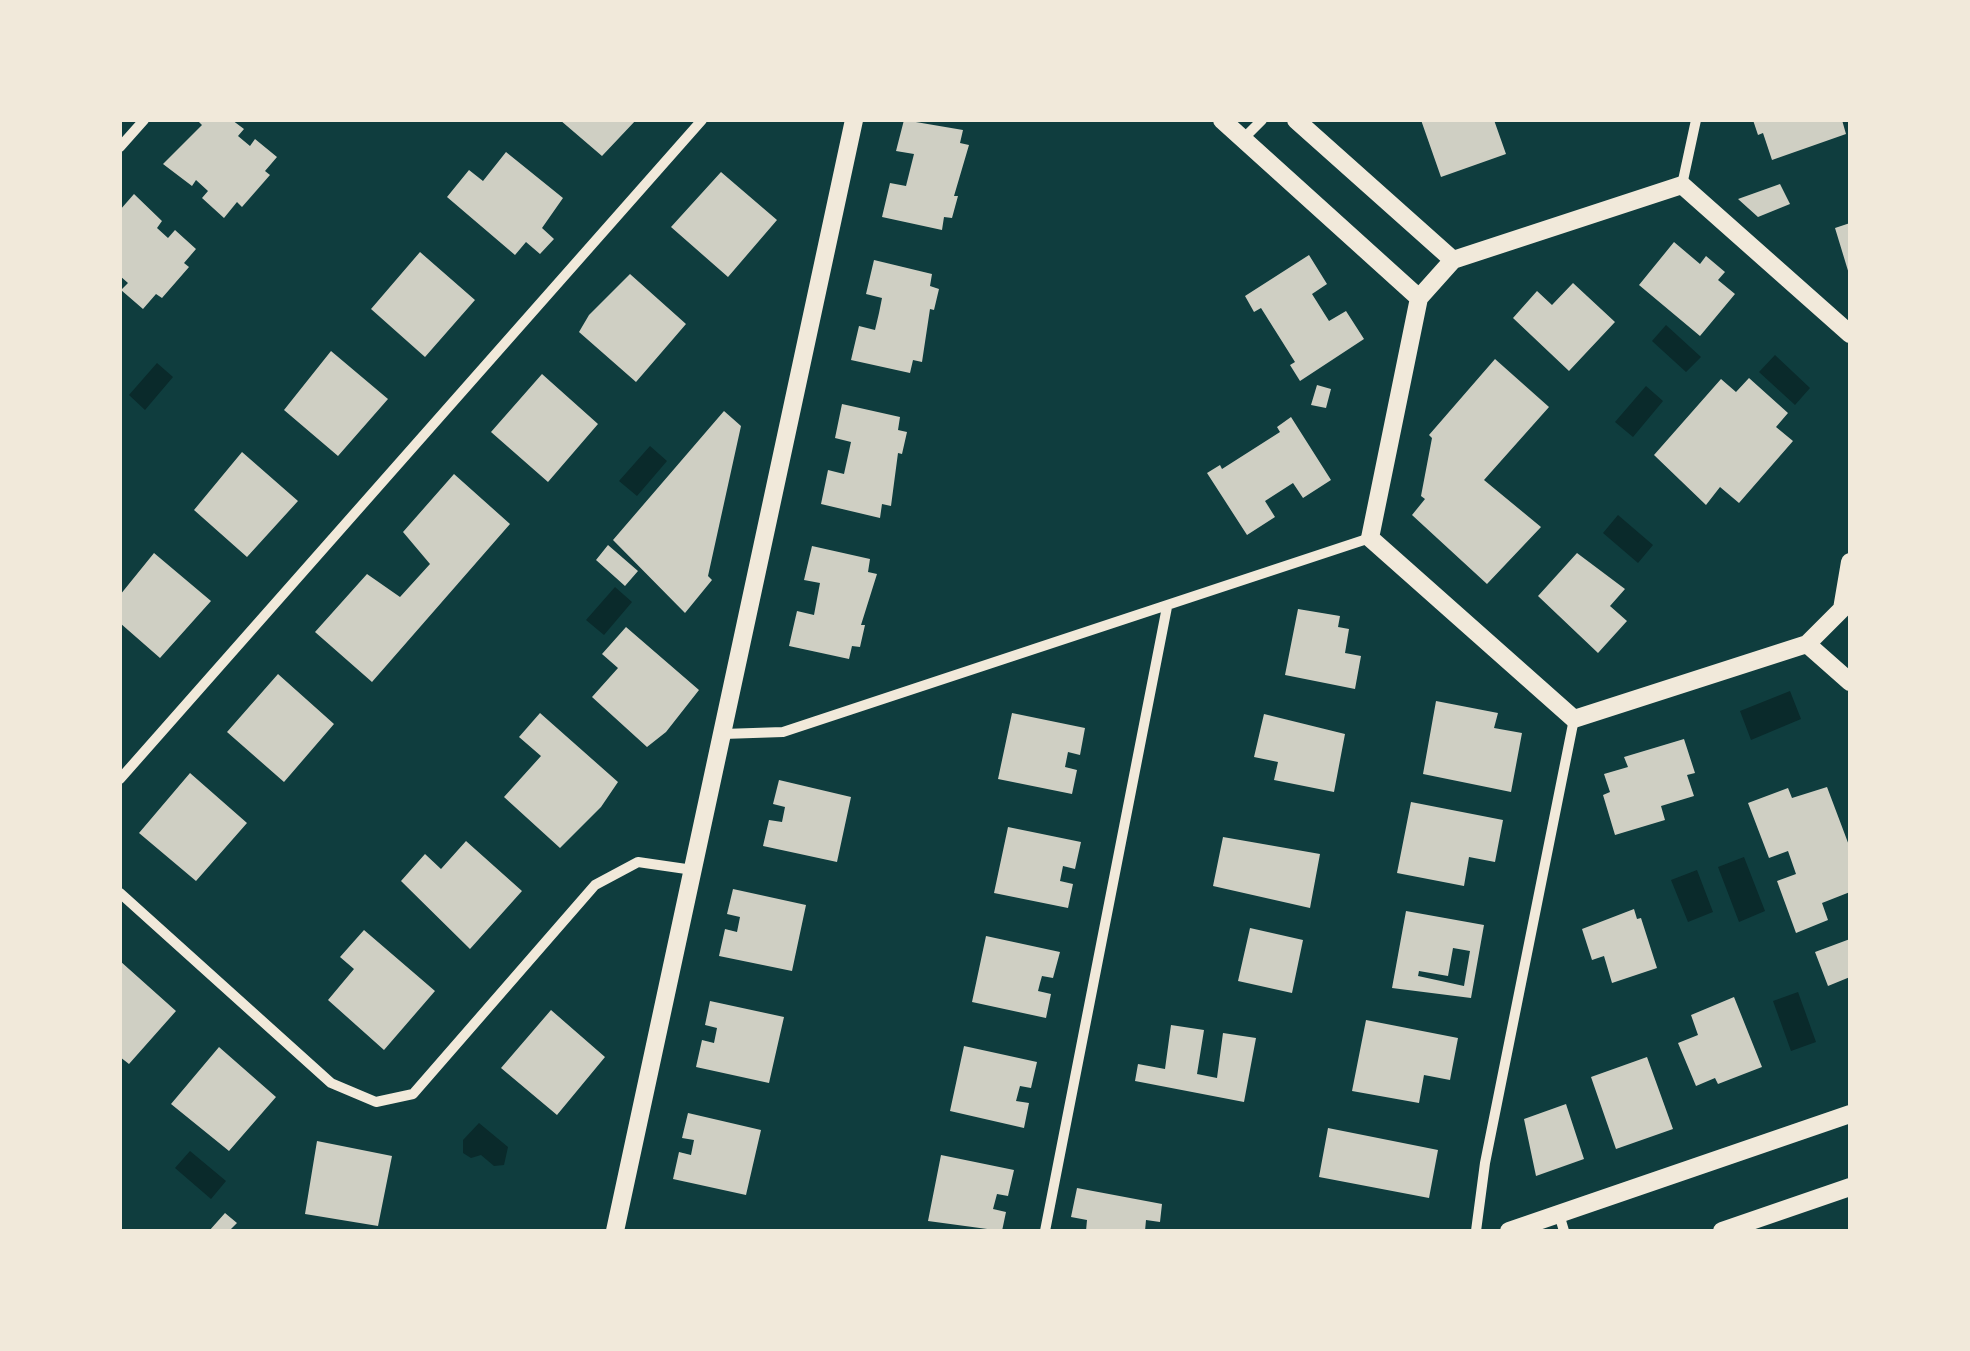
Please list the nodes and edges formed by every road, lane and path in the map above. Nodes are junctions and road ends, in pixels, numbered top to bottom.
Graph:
1 (144, 120) edge
2 (702, 120) edge
3 (854, 120) edge
4 (1222, 120) edge
5 (1262, 120) edge
6 (1296, 120) edge
7 (1696, 120) edge
8 (1243, 139) junction
9 (120, 147) edge
10 (1682, 185) junction
11 (1453, 260) junction
12 (1419, 298) junction
13 (1850, 334) edge
14 (1370, 538) junction
15 (1850, 562) edge
16 (1167, 607) junction
17 (1846, 612) edge
18 (1807, 644) junction
19 (1850, 682) edge
20 (1574, 718) junction
21 (723, 734) junction
22 (120, 779) edge
23 (693, 870) junction
24 (120, 894) edge
25 (1850, 1114) edge
26 (1850, 1187) edge
27 (1562, 1223) edge
28 (615, 1231) edge
29 (1044, 1231) edge
30 (1476, 1231) edge
31 (1509, 1231) edge
32 (1722, 1231) edge

1 - 9 street
2 - 22 street
3 - 21 street
4 - 8 street
5 - 8 street
6 - 11 street
7 - 10 street
8 - 12 street
10 - 11 street
10 - 13 street
11 - 12 street
12 - 14 street
14 - 16 street
14 - 20 street
15 - 17 street
16 - 21 street
16 - 29 street
17 - 18 street
18 - 19 street
18 - 20 street
20 - 30 street
21 - 23 street
23 - 24 street
23 - 28 street
25 - 27 street
26 - 32 street
27 - 31 street

